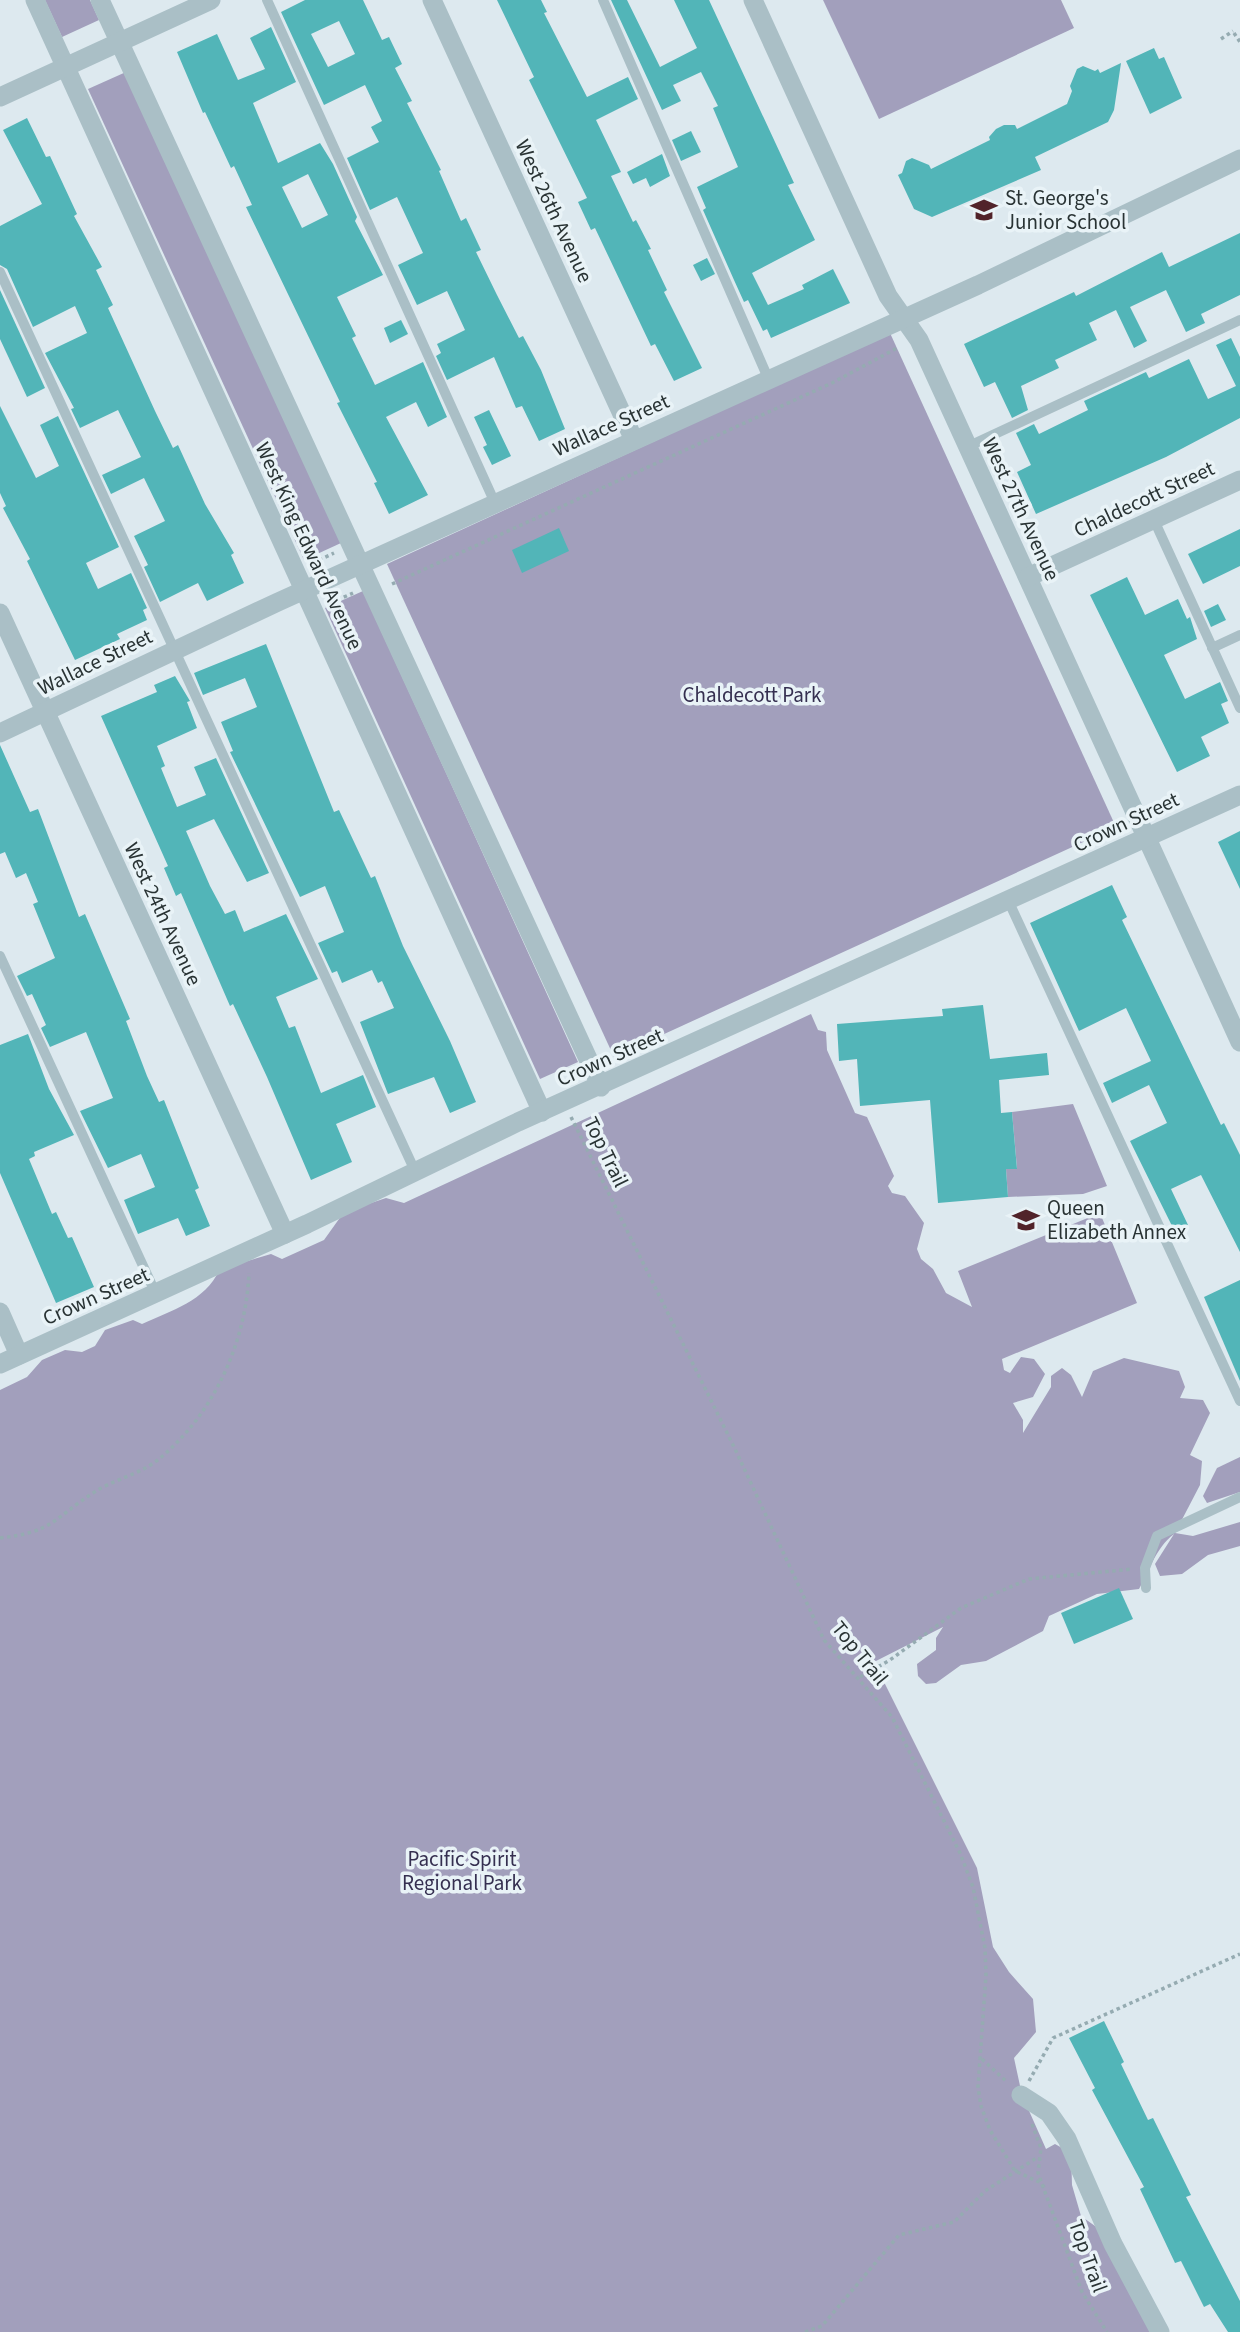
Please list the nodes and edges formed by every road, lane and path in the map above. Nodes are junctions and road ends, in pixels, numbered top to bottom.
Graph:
1 (34, 0) edge
2 (100, 0) edge
3 (211, 0) edge
4 (267, 0) edge
5 (432, 0) edge
6 (603, 0) edge
7 (753, 0) edge
8 (1222, 39) dead end
9 (120, 42) junction
10 (1240, 42) edge
11 (65, 67) junction
12 (0, 97) edge
13 (1240, 159) edge
14 (0, 272) edge
15 (905, 318) junction
16 (1240, 320) edge
17 (899, 347) dead end
18 (768, 378) junction
19 (634, 440) junction
20 (968, 447) junction
21 (1240, 480) edge
22 (495, 503) junction
23 (1154, 520) junction
24 (342, 549) dead end
25 (317, 561) dead end
26 (360, 565) junction
27 (1028, 577) junction
28 (392, 584) dead end
29 (305, 590) junction
30 (361, 590) dead end
31 (323, 607) dead end
32 (0, 613) edge
33 (1240, 635) edge
34 (1212, 648) junction
35 (175, 649) junction
36 (1240, 708) edge
37 (46, 711) junction
38 (0, 733) edge
39 (1240, 795) edge
40 (1147, 838) junction
41 (1008, 901) junction
42 (0, 956) edge
43 (1240, 1042) edge
44 (601, 1087) junction
45 (564, 1102) junction
46 (542, 1112) junction
47 (415, 1171) junction
48 (285, 1234) junction
49 (249, 1273) dead end
50 (156, 1294) junction
51 (0, 1312) edge
52 (19, 1355) junction
53 (0, 1364) edge
54 (1240, 1401) edge
55 (1240, 1497) edge
56 (0, 1538) edge
57 (1145, 1569) junction
58 (1146, 1588) dead end
59 (860, 1677) junction
60 (1240, 1954) edge
61 (981, 2059) junction
62 (1021, 2095) junction
63 (1038, 2157) junction
64 (1015, 2171) junction
65 (1045, 2189) junction
66 (805, 2332) edge
67 (1107, 2332) edge
68 (1160, 2332) edge

1 - 11 street, West King Edward Avenue
2 - 9 street, West King Edward Avenue
3 - 9 street
4 - 22 lane
5 - 19 street, West 26th Avenue
6 - 18 lane
7 - 15 street, West 27th Avenue
8 - 10 path
9 - 11 street
9 - 26 street, West King Edward Avenue
11 - 12 street
11 - 29 street, West King Edward Avenue
13 - 15 street, Wallace Street
14 - 35 lane
15 - 18 street, Wallace Street
15 - 20 street, West 27th Avenue
16 - 20 lane
17 - 28 path
18 - 19 street, Wallace Street
19 - 22 street, Wallace Street
20 - 27 street, West 27th Avenue
21 - 23 street, Chaldecott Street
22 - 26 street, Wallace Street
23 - 27 street, Chaldecott Street
23 - 34 lane
24 - 25 path
26 - 29 street, Wallace Street
26 - 44 street, West King Edward Avenue
27 - 40 street, West 27th Avenue
29 - 35 street, Wallace Street
29 - 46 street, West King Edward Avenue
30 - 31 path
32 - 37 street, West 24th Avenue
33 - 34 lane
34 - 36 lane
35 - 37 street, Wallace Street
35 - 47 lane
37 - 38 street, Wallace Street
37 - 48 street, West 24th Avenue
39 - 40 street, Crown Street
40 - 41 street, Crown Street
40 - 43 street, West 27th Avenue
41 - 44 street, Crown Street
41 - 54 lane
42 - 50 lane
44 - 45 street, Crown Street
45 - 46 street, Crown Street
45 - 59 path, Top Trail
46 - 47 street, Crown Street
47 - 48 street, Crown Street
48 - 50 street, Crown Street
49 - 56 path
50 - 52 street, Crown Street
51 - 52 street
52 - 53 street, Crown Street
55 - 57 lane
57 - 58 lane
57 - 59 path
59 - 61 path, Top Trail
60 - 62 path
61 - 62 path
61 - 64 path, Top Trail
62 - 63 path, Top Trail
62 - 68 street
63 - 64 path
63 - 65 path, Top Trail
64 - 65 path, Top Trail
64 - 66 path
65 - 67 path, Top Trail

